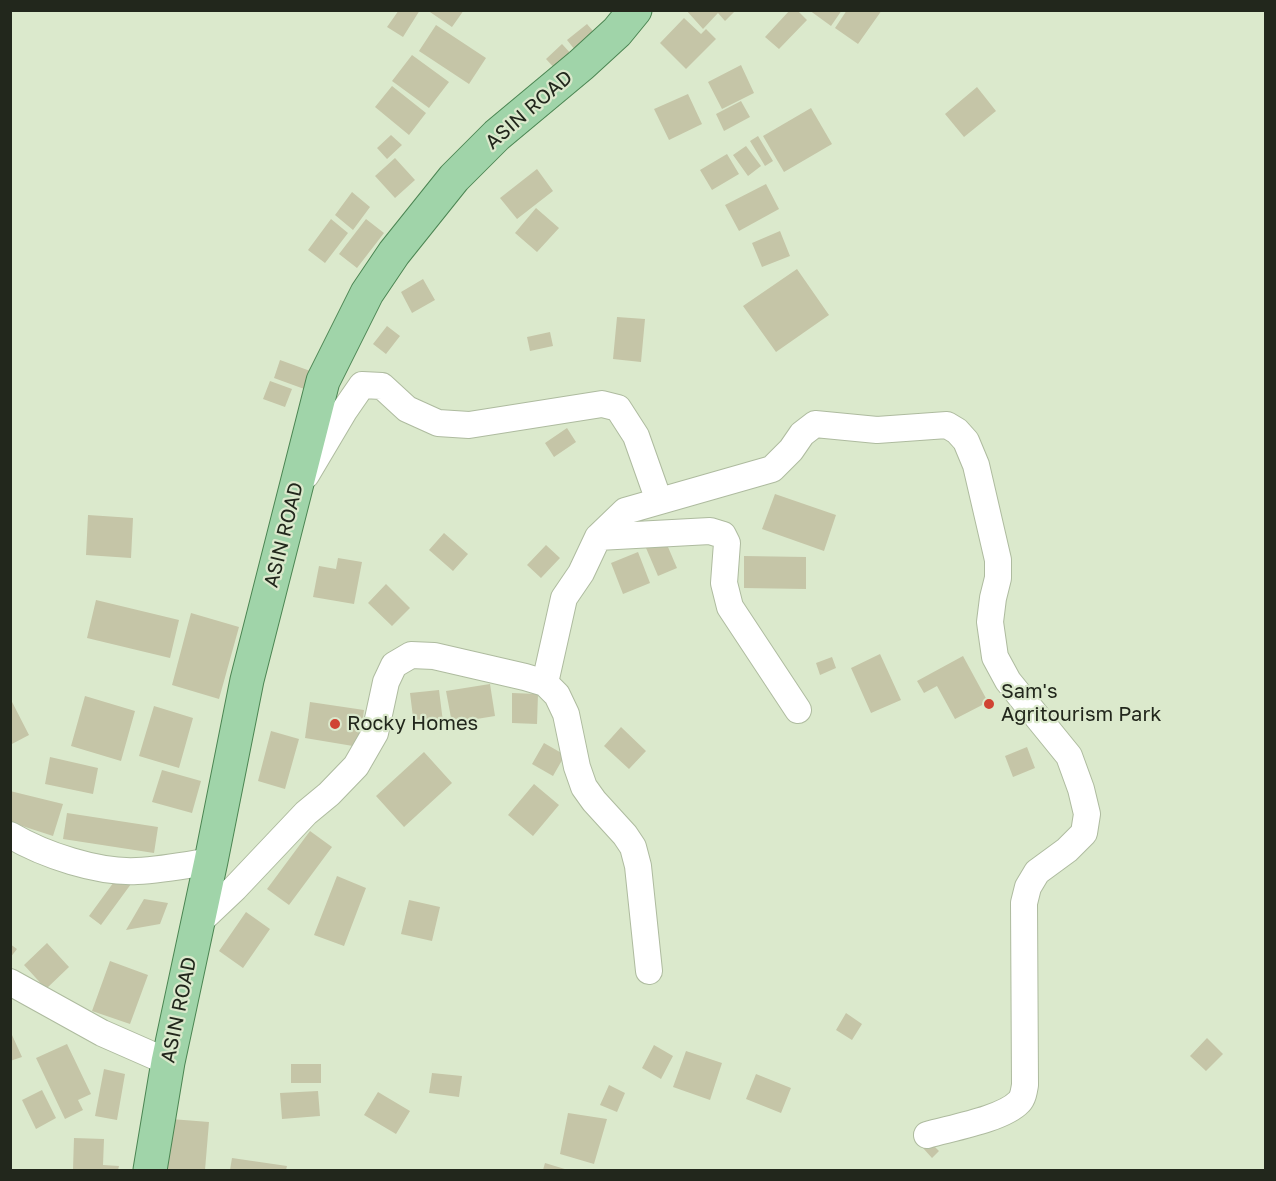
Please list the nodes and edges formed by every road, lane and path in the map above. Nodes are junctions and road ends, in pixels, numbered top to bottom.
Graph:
1 (635, 10) edge
2 (294, 494) junction
3 (659, 501) junction
4 (598, 537) junction
5 (545, 683) junction
6 (798, 710) dead end
7 (10, 835) edge
8 (211, 861) junction
9 (198, 923) junction
10 (649, 971) dead end
11 (10, 982) edge
12 (168, 1062) junction
13 (927, 1135) dead end
14 (150, 1170) edge

1 - 2 main road, ASIN ROAD
2 - 3 street
2 - 8 main road, ASIN ROAD
3 - 4 street
3 - 13 street
4 - 5 street
4 - 6 street
5 - 9 street
5 - 10 street
7 - 8 street
8 - 9 main road, ASIN ROAD
9 - 12 main road, ASIN ROAD
11 - 12 street
12 - 14 main road, ASIN ROAD

